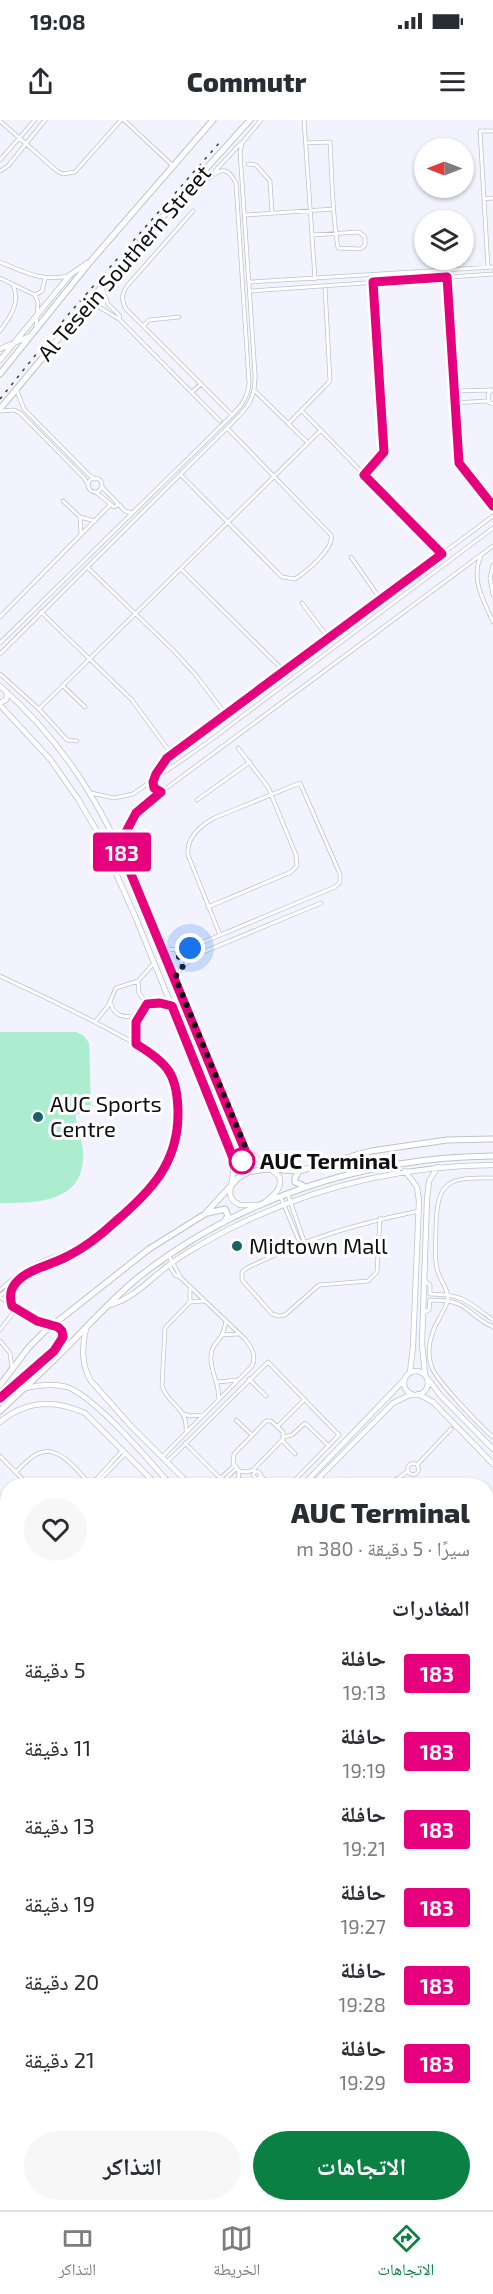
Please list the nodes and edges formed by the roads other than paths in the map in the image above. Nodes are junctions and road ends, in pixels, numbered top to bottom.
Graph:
1 (35, 120) edge
2 (45, 120) edge
3 (122, 120) edge
4 (213, 120) edge
5 (250, 120) edge
6 (261, 120) edge
7 (304, 120) edge
8 (0, 121) edge
9 (493, 131) edge
10 (19, 139) junction
11 (25, 143) junction
12 (242, 143) junction
13 (306, 143) junction
14 (0, 160) edge
15 (248, 164) dead end
16 (172, 165) junction
17 (0, 171) edge
18 (213, 172) junction
19 (237, 191) junction
20 (244, 191) junction
21 (183, 194) junction
22 (493, 198) edge
23 (484, 199) junction
24 (334, 209) junction
25 (194, 211) dead end
26 (310, 211) junction
27 (272, 213) junction
28 (245, 215) junction
29 (336, 234) junction
30 (312, 236) junction
31 (0, 262) edge
32 (90, 262) junction
33 (488, 267) junction
34 (493, 267) edge
35 (474, 268) edge
36 (450, 270) edge
37 (464, 270) edge
38 (493, 274) edge
39 (70, 275) junction
40 (465, 276) junction
41 (350, 277) junction
42 (447, 277) junction
43 (0, 278) edge
44 (45, 279) junction
45 (315, 279) junction
46 (250, 282) junction
47 (268, 282) junction
48 (373, 282) junction
49 (12, 283) junction
50 (351, 284) junction
51 (102, 286) junction
52 (325, 286) junction
53 (269, 290) junction
54 (251, 291) junction
55 (35, 295) junction
56 (37, 316) junction
57 (179, 317) dead end
58 (74, 319) junction
59 (119, 319) junction
60 (143, 326) junction
61 (0, 331) edge
62 (34, 333) junction
63 (16, 342) junction
64 (247, 348) junction
65 (254, 348) junction
66 (0, 349) edge
67 (0, 360) edge
68 (0, 374) edge
69 (201, 384) junction
70 (16, 389) junction
71 (492, 390) edge
72 (255, 391) junction
73 (454, 391) junction
74 (192, 392) junction
75 (455, 403) junction
76 (492, 403) edge
77 (0, 410) edge
78 (301, 410) junction
79 (232, 415) junction
80 (220, 421) dead end
81 (289, 423) junction
82 (227, 428) junction
83 (321, 430) junction
84 (203, 442) junction
85 (307, 442) junction
86 (199, 447) junction
87 (208, 447) junction
88 (203, 451) junction
89 (181, 475) junction
90 (364, 475) junction
91 (273, 476) junction
92 (95, 479) junction
93 (102, 485) junction
94 (89, 486) junction
95 (96, 492) junction
96 (63, 501) dead end
97 (119, 504) junction
98 (111, 505) junction
99 (493, 506) edge
100 (132, 513) junction
101 (493, 516) edge
102 (80, 518) junction
103 (95, 521) junction
104 (228, 522) junction
105 (493, 528) edge
106 (81, 535) junction
107 (107, 537) junction
108 (102, 541) junction
109 (112, 542) junction
110 (108, 546) junction
111 (493, 546) edge
112 (442, 554) junction
113 (482, 554) junction
114 (351, 557) dead end
115 (493, 565) edge
116 (87, 567) junction
117 (181, 569) junction
118 (493, 596) edge
119 (381, 600) junction
120 (302, 603) dead end
121 (41, 612) junction
122 (135, 615) junction
123 (0, 617) edge
124 (493, 622) edge
125 (329, 639) junction
126 (0, 643) edge
127 (0, 654) edge
128 (89, 660) junction
129 (285, 672) junction
130 (0, 674) edge
131 (0, 686) edge
132 (63, 686) junction
133 (7, 692) junction
134 (0, 704) edge
135 (85, 707) dead end
136 (39, 709) junction
137 (29, 713) junction
138 (226, 715) junction
139 (17, 722) junction
140 (77, 741) dead end
141 (238, 748) dead end
142 (174, 752) junction
143 (250, 762) junction
144 (154, 780) junction
145 (161, 792) junction
146 (91, 793) junction
147 (271, 794) junction
148 (197, 800) dead end
149 (119, 845) junction
150 (300, 902) junction
151 (321, 903) dead end
152 (292, 905) junction
153 (208, 907) junction
154 (304, 910) junction
155 (296, 913) junction
156 (240, 927) junction
157 (220, 935) junction
158 (244, 936) junction
159 (164, 949) junction
160 (176, 950) junction
161 (154, 963) junction
162 (183, 966) junction
163 (0, 976) edge
164 (175, 977) junction
165 (138, 981) junction
166 (110, 1002) junction
167 (147, 1004) junction
168 (172, 1006) junction
169 (138, 1017) junction
170 (95, 1022) junction
171 (136, 1044) junction
172 (493, 1139) edge
173 (246, 1149) junction
174 (493, 1156) edge
175 (233, 1158) junction
176 (392, 1165) junction
177 (493, 1165) edge
178 (438, 1167) junction
179 (272, 1170) junction
180 (299, 1171) junction
181 (405, 1171) junction
182 (394, 1173) junction
183 (493, 1178) edge
184 (307, 1186) junction
185 (230, 1188) junction
186 (287, 1194) junction
187 (281, 1196) junction
188 (287, 1203) junction
189 (262, 1204) junction
190 (419, 1210) junction
191 (293, 1212) junction
192 (205, 1214) junction
193 (288, 1215) junction
194 (380, 1218) junction
195 (223, 1224) junction
196 (302, 1242) junction
197 (80, 1250) junction
198 (169, 1256) junction
199 (171, 1263) junction
200 (425, 1281) junction
201 (15, 1283) junction
202 (190, 1286) junction
203 (0, 1290) edge
204 (430, 1294) junction
205 (448, 1294) junction
206 (0, 1297) edge
207 (430, 1300) junction
208 (448, 1300) junction
209 (205, 1301) junction
210 (190, 1302) junction
211 (106, 1305) junction
212 (14, 1308) junction
213 (424, 1312) junction
214 (493, 1320) edge
215 (226, 1321) junction
216 (86, 1325) junction
217 (52, 1326) junction
218 (493, 1328) edge
219 (0, 1330) edge
220 (240, 1334) junction
221 (222, 1335) junction
222 (0, 1341) edge
223 (11, 1372) junction
224 (410, 1372) junction
225 (426, 1376) junction
226 (405, 1379) junction
227 (238, 1380) junction
228 (249, 1380) junction
229 (218, 1382) junction
230 (0, 1385) edge
231 (23, 1389) junction
232 (97, 1391) junction
233 (415, 1394) junction
234 (266, 1396) dead end
235 (0, 1398) edge
236 (88, 1400) junction
237 (218, 1400) junction
238 (304, 1400) junction
239 (0, 1411) edge
240 (184, 1414) junction
241 (204, 1414) junction
242 (236, 1420) dead end
243 (0, 1422) edge
244 (278, 1427) junction
245 (451, 1429) dead end
246 (121, 1431) junction
247 (186, 1432) junction
248 (252, 1435) junction
249 (493, 1437) edge
250 (283, 1438) junction
251 (114, 1439) junction
252 (185, 1443) junction
253 (329, 1446) junction
254 (493, 1449) edge
255 (125, 1451) junction
256 (294, 1454) dead end
257 (0, 1456) edge
258 (162, 1457) junction
259 (167, 1462) junction
260 (493, 1464) edge
261 (417, 1465) junction
262 (236, 1468) junction
263 (254, 1471) junction
264 (408, 1471) junction
265 (16, 1472) junction
266 (261, 1476) joint
267 (22, 1478) edge
268 (85, 1478) edge
269 (99, 1478) edge
270 (151, 1478) edge
271 (165, 1478) edge
272 (183, 1478) edge
273 (219, 1478) edge
274 (224, 1478) edge
275 (237, 1478) edge
276 (255, 1478) joint
277 (297, 1478) edge
278 (310, 1478) edge
279 (319, 1478) edge
280 (399, 1478) edge

1 - 10 street
2 - 11 street
3 - 11 street
3 - 16 street
4 - 16 main road, Al Tesein Southern Street
5 - 21 main road, Al Tesein Southern Street
6 - 12 street
7 - 13 street
8 - 10 street
9 - 23 street
10 - 11 street
10 - 14 street
11 - 17 street
12 - 18 street
12 - 20 street
13 - 24 street
13 - 26 street
15 - 27 street
16 - 32 main road, Al Tesein Southern Street
18 - 19 street
18 - 21 street
19 - 20 street
19 - 64 street
20 - 28 street
21 - 51 main road, Al Tesein Southern Street
22 - 23 street
23 - 33 street
24 - 26 street
24 - 29 street
25 - 60 street
26 - 27 street
26 - 30 street
27 - 28 street
28 - 46 street
29 - 29 street
29 - 30 street
30 - 45 street
31 - 44 street
32 - 39 street
32 - 62 main road, Al Tesein Southern Street
33 - 34 street
33 - 35 street
36 - 41 street
37 - 40 street
38 - 40 street
39 - 44 street
39 - 56 street
40 - 42 street
41 - 45 street
41 - 50 street
42 - 48 street
42 - 73 street
43 - 49 street
44 - 55 street
45 - 47 street
46 - 47 street
46 - 54 street
47 - 53 street
48 - 50 street
48 - 90 street
49 - 55 street
49 - 61 street
50 - 52 street
51 - 58 main road, Al Tesein Southern Street
51 - 59 street
52 - 53 street
52 - 78 street
53 - 54 street
54 - 65 street
55 - 56 street
56 - 62 street
56 - 63 street
57 - 60 street
58 - 59 street
58 - 70 main road, Al Tesein Southern Street
59 - 74 street
60 - 69 street
62 - 63 street
62 - 68 main road, Al Tesein Southern Street
63 - 66 street
63 - 67 street
64 - 65 street
64 - 79 street
65 - 72 street
69 - 74 street
69 - 79 street
70 - 77 main road, Al Tesein Southern Street
70 - 92 street
71 - 73 street
71 - 76 street
72 - 81 street
72 - 82 street
73 - 75 street
74 - 80 street
75 - 76 street
75 - 99 street
77 - 94 street
78 - 81 street
78 - 83 street
79 - 84 street
81 - 85 street
82 - 87 street
82 - 91 street
83 - 85 street
83 - 90 street
84 - 86 street
84 - 87 street
85 - 91 street
86 - 88 street
86 - 100 street
87 - 88 street
88 - 89 street
89 - 104 street
89 - 109 street
90 - 112 street
91 - 104 street
91 - 104 street
92 - 93 street
92 - 94 street
93 - 95 street
93 - 97 street
94 - 95 street
95 - 98 street
96 - 102 street
97 - 98 street
97 - 100 street
98 - 103 street
100 - 107 street
101 - 112 street
102 - 103 street
102 - 106 street
103 - 106 street
104 - 117 street
105 - 144 street
106 - 123 street
107 - 108 street
107 - 109 street
108 - 110 street
108 - 126 street
109 - 110 street
110 - 116 street
111 - 113 street
112 - 119 street
113 - 124 street
113 - 145 street
114 - 119 street
115 - 118 street
116 - 121 street
116 - 122 street
117 - 122 street
117 - 129 street
119 - 125 street
120 - 125 street
121 - 127 street
121 - 128 street
122 - 128 street
122 - 138 street
125 - 129 street
128 - 132 street
128 - 142 street
129 - 138 street
130 - 136 street
131 - 133 street
132 - 135 street
132 - 136 street
133 - 134 street
133 - 137 street
134 - 139 street
136 - 140 street
137 - 139 street
137 - 146 street
138 - 142 street
139 - 161 street
141 - 143 street
142 - 144 street
143 - 147 street
143 - 148 street
144 - 145 street
144 - 146 street
145 - 149 street
146 - 149 street
147 - 150 street
147 - 153 street
147 - 153 street
149 - 159 street
150 - 152 street
150 - 154 street
151 - 154 street
152 - 155 street
152 - 156 street
153 - 157 street
154 - 155 street
155 - 158 street
156 - 157 street
156 - 158 street
157 - 160 street
158 - 162 street
159 - 160 street
159 - 164 street
160 - 162 street
161 - 165 street
161 - 168 street
162 - 164 street
163 - 170 street
164 - 173 street
165 - 166 street
165 - 167 street
166 - 169 street
166 - 170 street
167 - 168 street
167 - 169 street
168 - 175 street
169 - 171 street
170 - 171 street
171 - 197 street
172 - 180 main road
173 - 175 street
173 - 179 street
174 - 176 main road
175 - 185 street
176 - 182 main road
176 - 184 main road
177 - 178 street
178 - 181 street
178 - 200 street
179 - 180 main road
179 - 185 main road
179 - 189 street
180 - 184 main road
181 - 182 street
181 - 190 street
182 - 188 street
183 - 205 street
184 - 186 main road
185 - 189 street
185 - 192 main road
186 - 187 main road
186 - 188 street
187 - 188 street
187 - 189 main road
188 - 191 street
188 - 193 street
188 - 199 street
189 - 195 main road
190 - 194 street
190 - 224 street
191 - 193 street
191 - 196 street
192 - 195 main road
192 - 217 main road
193 - 196 street
194 - 196 street
194 - 196 street
195 - 198 main road
197 - 201 street
197 - 203 street
198 - 199 street
198 - 211 main road
199 - 202 street
199 - 211 street
200 - 204 street
200 - 213 street
201 - 206 street
201 - 212 street
202 - 209 street
202 - 210 street
204 - 205 street
204 - 207 street
205 - 208 street
205 - 214 street
206 - 212 street
207 - 208 street
207 - 213 street
208 - 218 street
208 - 249 street
209 - 210 street
209 - 215 street
210 - 240 street
211 - 216 main road
212 - 217 street
212 - 219 street
213 - 225 street
215 - 220 street
215 - 221 street
216 - 231 main road
216 - 232 street
217 - 223 main road
217 - 235 main road
220 - 221 street
220 - 227 street
221 - 229 street
222 - 223 street
223 - 230 main road
224 - 225 street
224 - 226 street
225 - 233 street
225 - 254 street
226 - 233 street
226 - 278 street
227 - 229 street
227 - 237 street
228 - 234 street
228 - 238 street
228 - 252 street
229 - 237 street
231 - 236 street
231 - 239 main road
232 - 236 street
232 - 258 street
233 - 260 street
233 - 279 street
236 - 246 street
237 - 241 street
238 - 244 street
238 - 253 street
240 - 241 street
240 - 247 street
241 - 247 street
242 - 248 street
243 - 251 street
244 - 248 street
244 - 250 street
245 - 261 street
246 - 251 street
246 - 271 street
247 - 258 street
248 - 262 street
250 - 253 street
250 - 256 street
250 - 263 street
251 - 255 street
252 - 259 street
252 - 273 street
253 - 277 street
255 - 269 street
255 - 270 street
257 - 265 street
258 - 259 street
259 - 272 street
261 - 264 street
261 - 264 street
262 - 263 street
262 - 274 street
262 - 275 street
263 - 266 street
263 - 276 street
264 - 280 street
265 - 267 street
265 - 268 street
266 - 276 street

